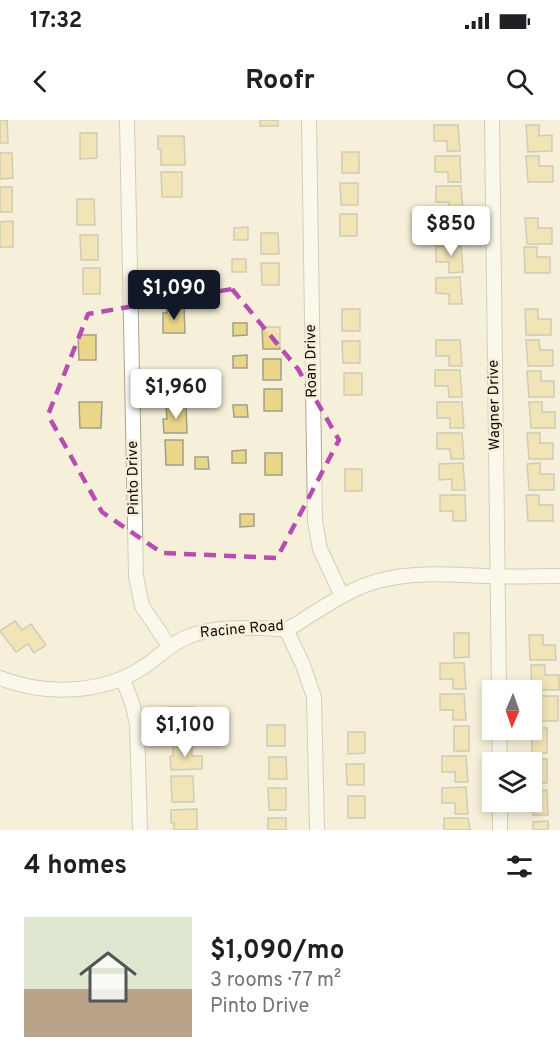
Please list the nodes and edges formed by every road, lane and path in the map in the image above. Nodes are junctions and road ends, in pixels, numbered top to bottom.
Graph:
1 (127, 120) edge
2 (309, 120) edge
3 (492, 120) edge
4 (560, 576) edge
5 (497, 577) junction
6 (342, 596) junction
7 (286, 629) junction
8 (169, 646) junction
9 (0, 678) edge
10 (123, 680) junction
11 (499, 680) edge
12 (500, 812) edge
13 (140, 830) edge
14 (317, 830) edge
15 (501, 830) edge

1 - 8 street, Pinto Drive
2 - 6 street, Roan Drive
3 - 5 street, Wagner Drive
4 - 5 street, Racine Road
5 - 6 street, Racine Road
5 - 11 street, Wagner Drive
6 - 7 street, Racine Road
7 - 8 street, Racine Road
7 - 14 street
8 - 10 street, Racine Road
9 - 10 street, Racine Road
10 - 13 street
12 - 15 street

